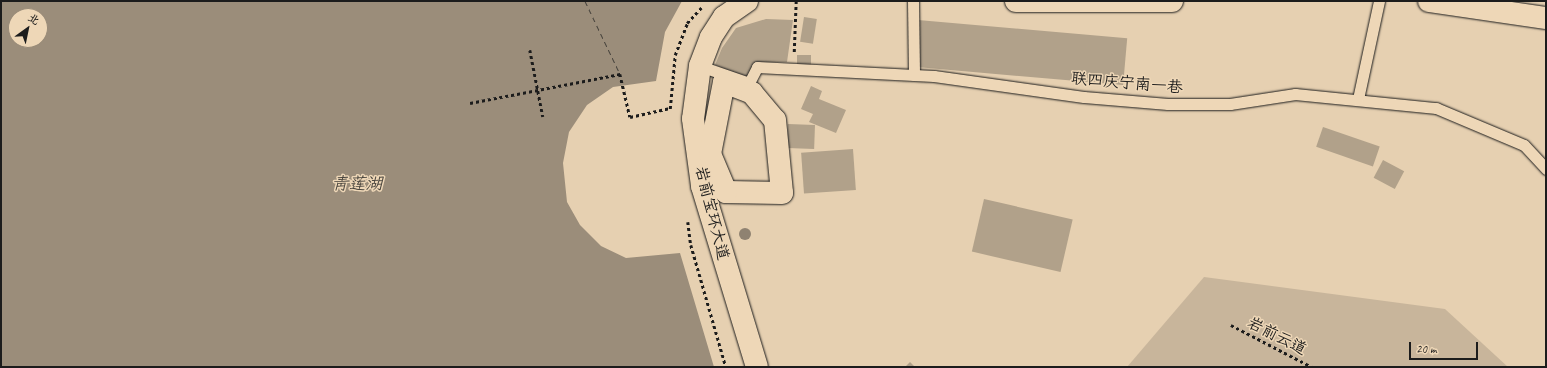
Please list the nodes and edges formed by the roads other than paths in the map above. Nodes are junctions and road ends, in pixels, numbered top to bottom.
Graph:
1 (747, 1) edge
2 (913, 1) edge
3 (1016, 1) edge
4 (1172, 1) edge
5 (1379, 1) edge
6 (1429, 1) edge
7 (1546, 18) edge
8 (700, 66) junction
9 (914, 75) junction
10 (1358, 99) junction
11 (775, 120) joint
12 (1546, 169) edge
13 (757, 367) edge

1 - 8 street, 岩前宝环大道
2 - 9 lane
3 - 4 street
5 - 10 lane
6 - 7 street
8 - 9 lane, 联四庆宁南一巷
8 - 13 street, 岩前宝环大道
9 - 10 lane, 联四庆宁南一巷
10 - 12 lane, 联四庆宁南一巷
11 - 11 street

